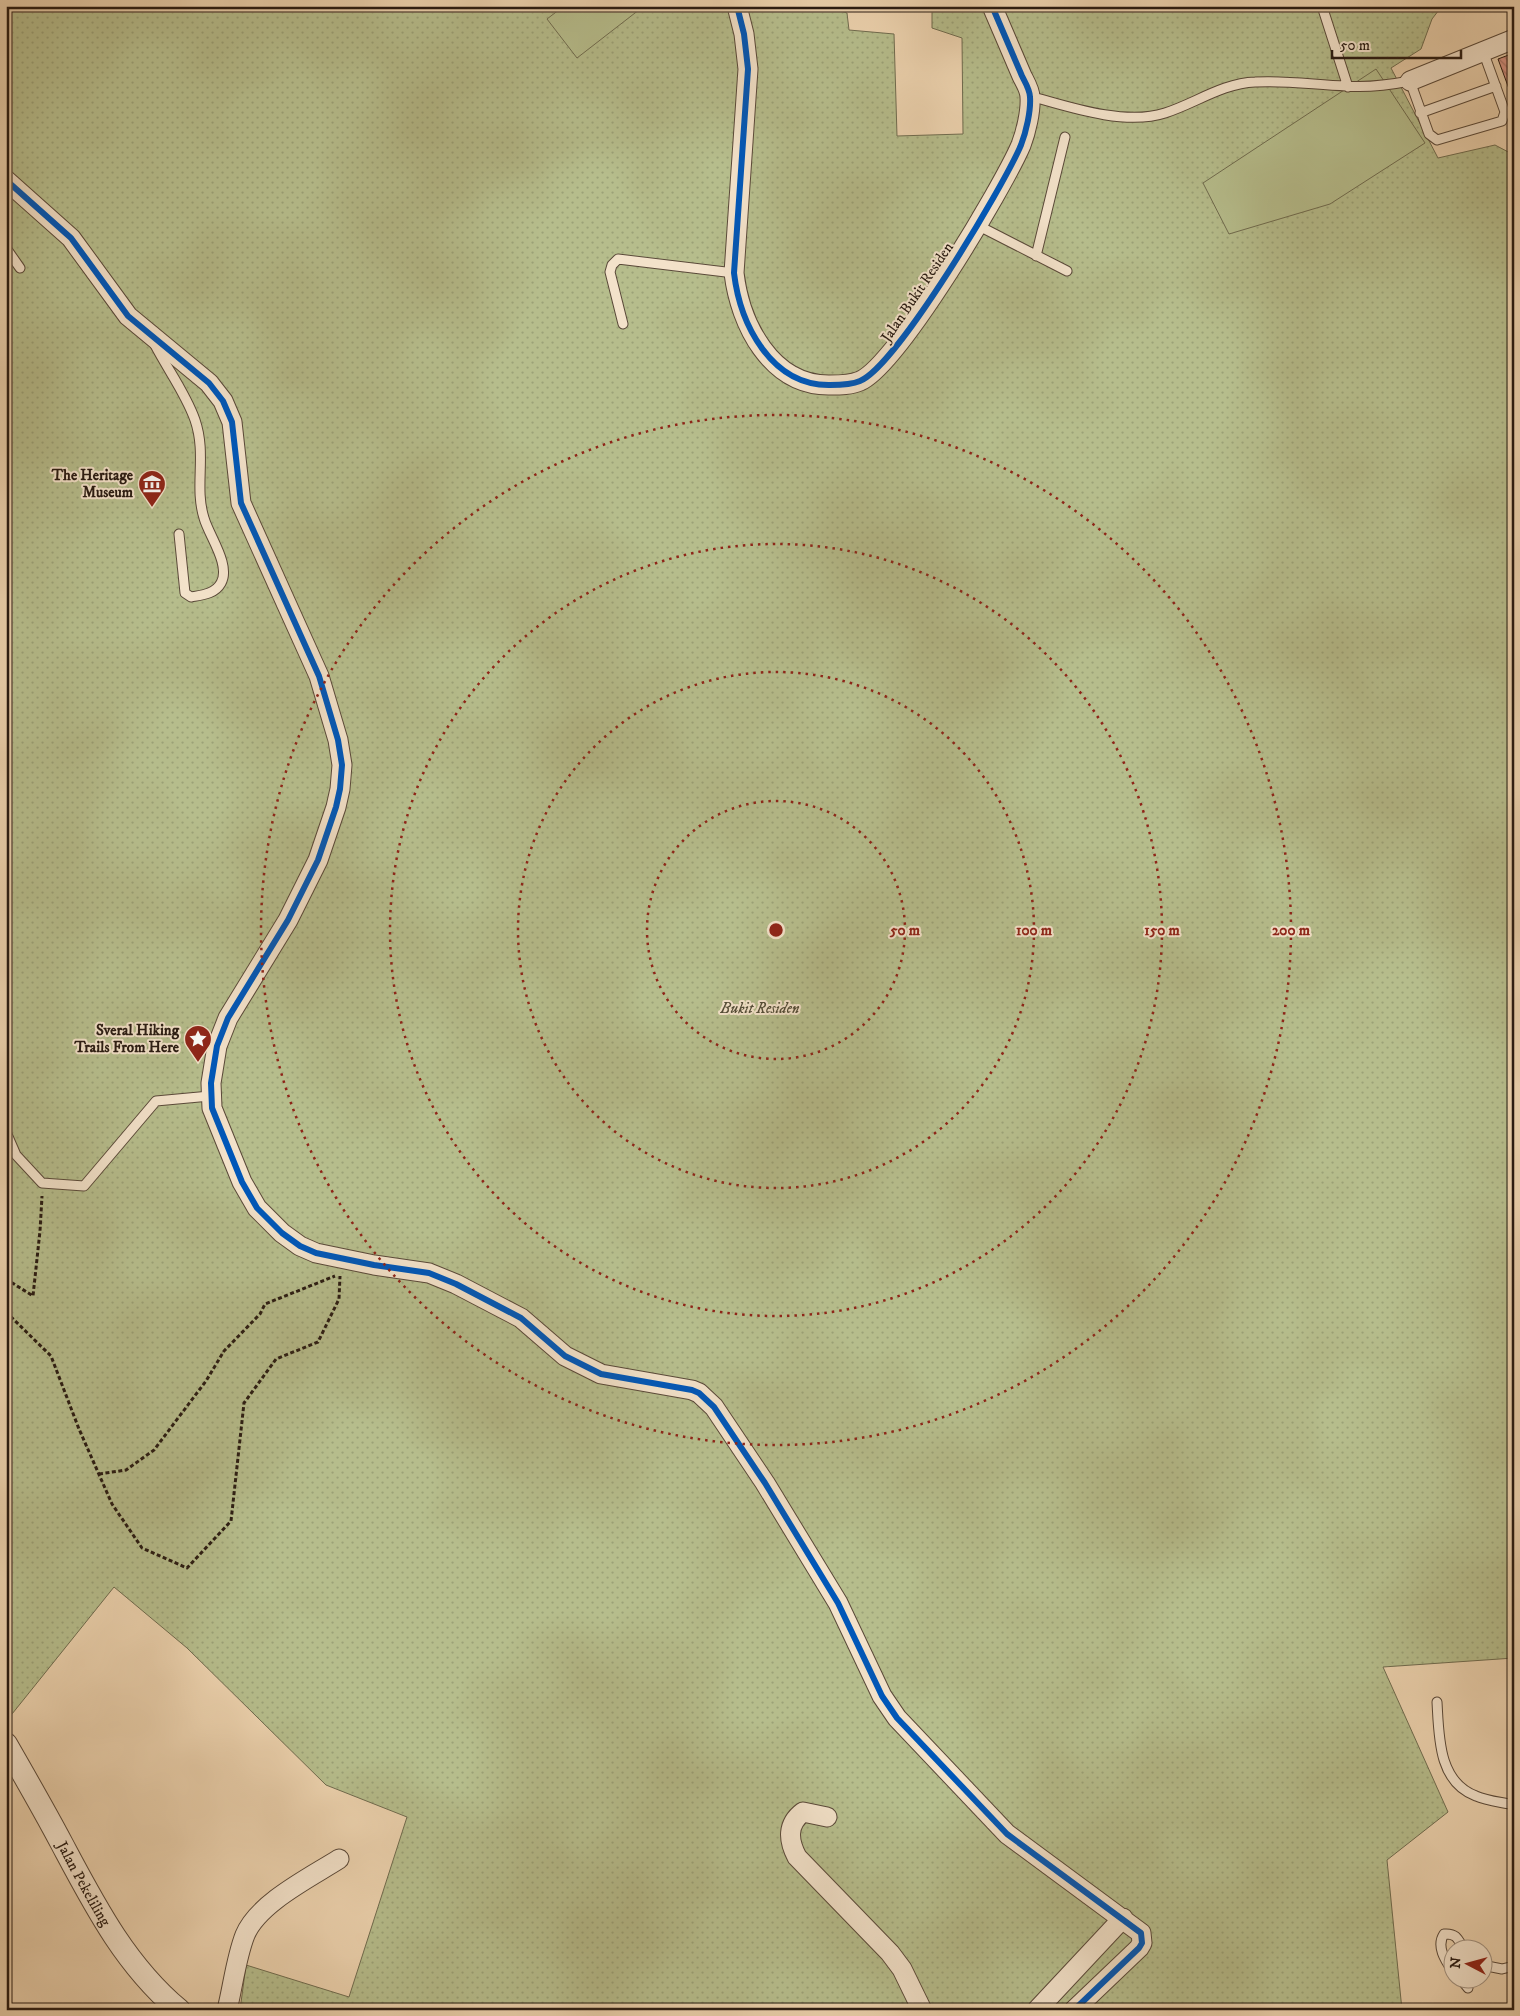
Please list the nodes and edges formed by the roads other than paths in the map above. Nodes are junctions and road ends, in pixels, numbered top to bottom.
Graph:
1 (737, 6) edge
2 (992, 6) edge
3 (1322, 6) edge
4 (1514, 39) edge
5 (1483, 51) junction
6 (1410, 81) junction
7 (1496, 86) junction
8 (1348, 87) junction
9 (1030, 96) junction
10 (1420, 113) junction
11 (1065, 137) dead end
12 (6, 180) edge
13 (977, 225) junction
14 (6, 248) edge
15 (1036, 256) junction
16 (20, 268) dead end
17 (1067, 271) dead end
18 (734, 273) junction
19 (623, 324) dead end
20 (151, 336) junction
21 (179, 534) dead end
22 (210, 1096) junction
23 (6, 1132) edge
24 (1437, 1702) dead end
25 (6, 1744) edge
26 (1514, 1805) edge
27 (827, 1817) dead end
28 (339, 1859) dead end
29 (1123, 1918) junction
30 (1442, 1938) edge
31 (1458, 1938) edge
32 (1514, 1966) edge
33 (1492, 1967) edge
34 (179, 2010) edge
35 (227, 2010) edge
36 (922, 2010) edge
37 (1038, 2010) edge
38 (1074, 2010) edge

1 - 18 street, Jalan Bukit Residen
2 - 9 street
3 - 8 lane
4 - 5 street
5 - 6 street
5 - 7 lane
6 - 8 lane
6 - 10 lane
7 - 10 lane
7 - 10 lane
8 - 9 lane
9 - 13 street, Jalan Bukit Residen
11 - 15 lane
12 - 20 street
13 - 15 lane
13 - 18 street, Jalan Bukit Residen
14 - 16 lane
15 - 17 lane
18 - 19 lane
20 - 21 lane
20 - 22 street
22 - 23 lane
22 - 29 street
24 - 26 lane
25 - 34 street, Jalan Pekeliling
27 - 36 street
28 - 35 street
29 - 37 street
29 - 38 street
30 - 31 lane
32 - 33 lane

